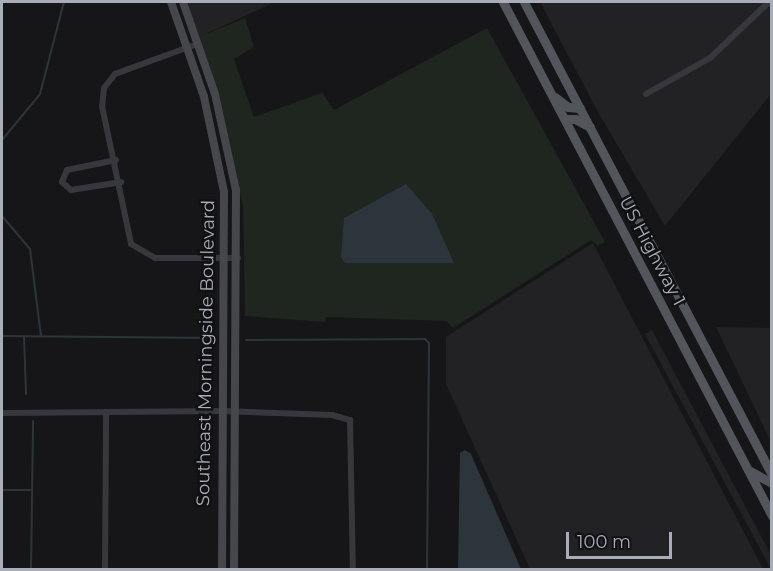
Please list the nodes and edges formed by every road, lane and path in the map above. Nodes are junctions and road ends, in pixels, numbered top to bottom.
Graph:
1 (171, 2) edge
2 (183, 2) edge
3 (502, 2) edge
4 (524, 2) edge
5 (769, 2) edge
6 (197, 44) junction
7 (187, 47) junction
8 (551, 93) junction
9 (646, 94) dead end
10 (580, 108) junction
11 (565, 119) junction
12 (590, 127) junction
13 (229, 152) junction
14 (218, 154) junction
15 (116, 160) junction
16 (121, 182) junction
17 (226, 258) junction
18 (238, 258) junction
19 (223, 411) junction
20 (106, 412) junction
21 (234, 412) junction
22 (2, 413) edge
23 (748, 470) junction
24 (771, 476) edge
25 (771, 483) edge
26 (767, 501) edge
27 (771, 516) edge
28 (105, 570) edge
29 (222, 570) edge
30 (234, 570) edge
31 (353, 570) edge

1 - 7 street, Southeast Morningside Boulevard
2 - 6 street, Southeast Morningside Boulevard
3 - 8 main road, US Highway 1
4 - 10 main road, US Highway 1
5 - 9 street
6 - 7 street
6 - 13 street, Southeast Morningside Boulevard
7 - 14 street, Southeast Morningside Boulevard
7 - 15 street
8 - 10 main road
8 - 11 main road, US Highway 1
10 - 12 main road, US Highway 1
11 - 12 main road
11 - 23 main road, US Highway 1
12 - 24 main road, US Highway 1
13 - 14 street
13 - 18 street, Southeast Morningside Boulevard
14 - 17 street, Southeast Morningside Boulevard
15 - 16 street
15 - 16 street
16 - 17 street
17 - 18 street
17 - 19 street, Southeast Morningside Boulevard
18 - 21 street, Southeast Morningside Boulevard
19 - 20 street
19 - 21 street
19 - 29 street, Southeast Morningside Boulevard
20 - 22 street
20 - 28 street
21 - 30 street, Southeast Morningside Boulevard
21 - 31 street
23 - 25 main road
23 - 26 main road, US Highway 1
26 - 27 main road, US Highway 1

